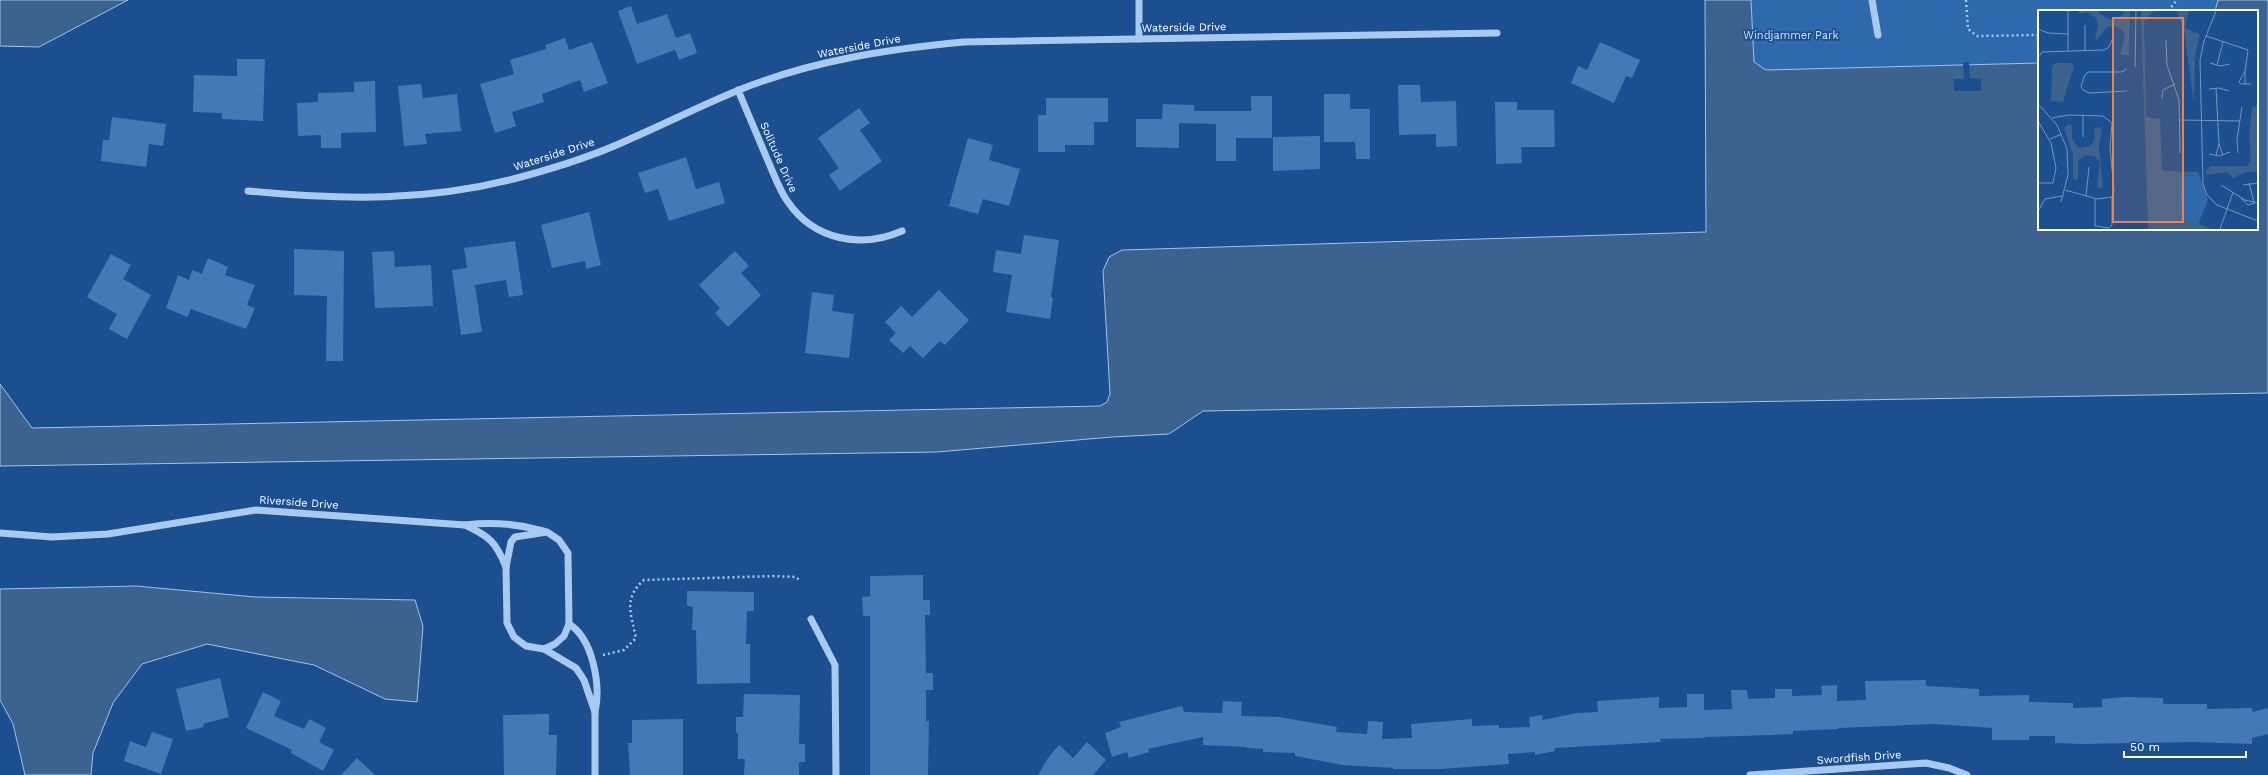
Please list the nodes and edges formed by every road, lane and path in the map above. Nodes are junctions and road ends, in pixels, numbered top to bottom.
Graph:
1 (1139, 0) edge
2 (1872, 0) edge
3 (1966, 0) edge
4 (2177, 0) edge
5 (2169, 10) edge
6 (1497, 33) dead end
7 (2038, 34) edge
8 (1878, 35) dead end
9 (1140, 39) junction
10 (738, 90) junction
11 (248, 191) dead end
12 (902, 231) dead end
13 (465, 525) junction
14 (547, 532) junction
15 (0, 534) edge
16 (506, 567) junction
17 (800, 581) dead end
18 (811, 619) dead end
19 (569, 624) junction
20 (544, 649) junction
21 (603, 655) dead end
22 (595, 712) junction
23 (595, 775) edge
24 (836, 775) edge
25 (1750, 775) edge
26 (1967, 775) edge

1 - 9 street
2 - 8 street
3 - 7 path
4 - 5 path
6 - 9 street, Waterside Drive
9 - 10 street, Waterside Drive
10 - 11 street, Waterside Drive
10 - 12 street, Solitude Drive
13 - 14 street
13 - 15 street, Riverside Drive
13 - 16 street, Riverside Drive
14 - 16 street
14 - 19 street
16 - 20 street
17 - 21 path
18 - 24 street
19 - 20 street
19 - 22 street
20 - 22 street
22 - 23 street
25 - 26 street, Swordfish Drive

